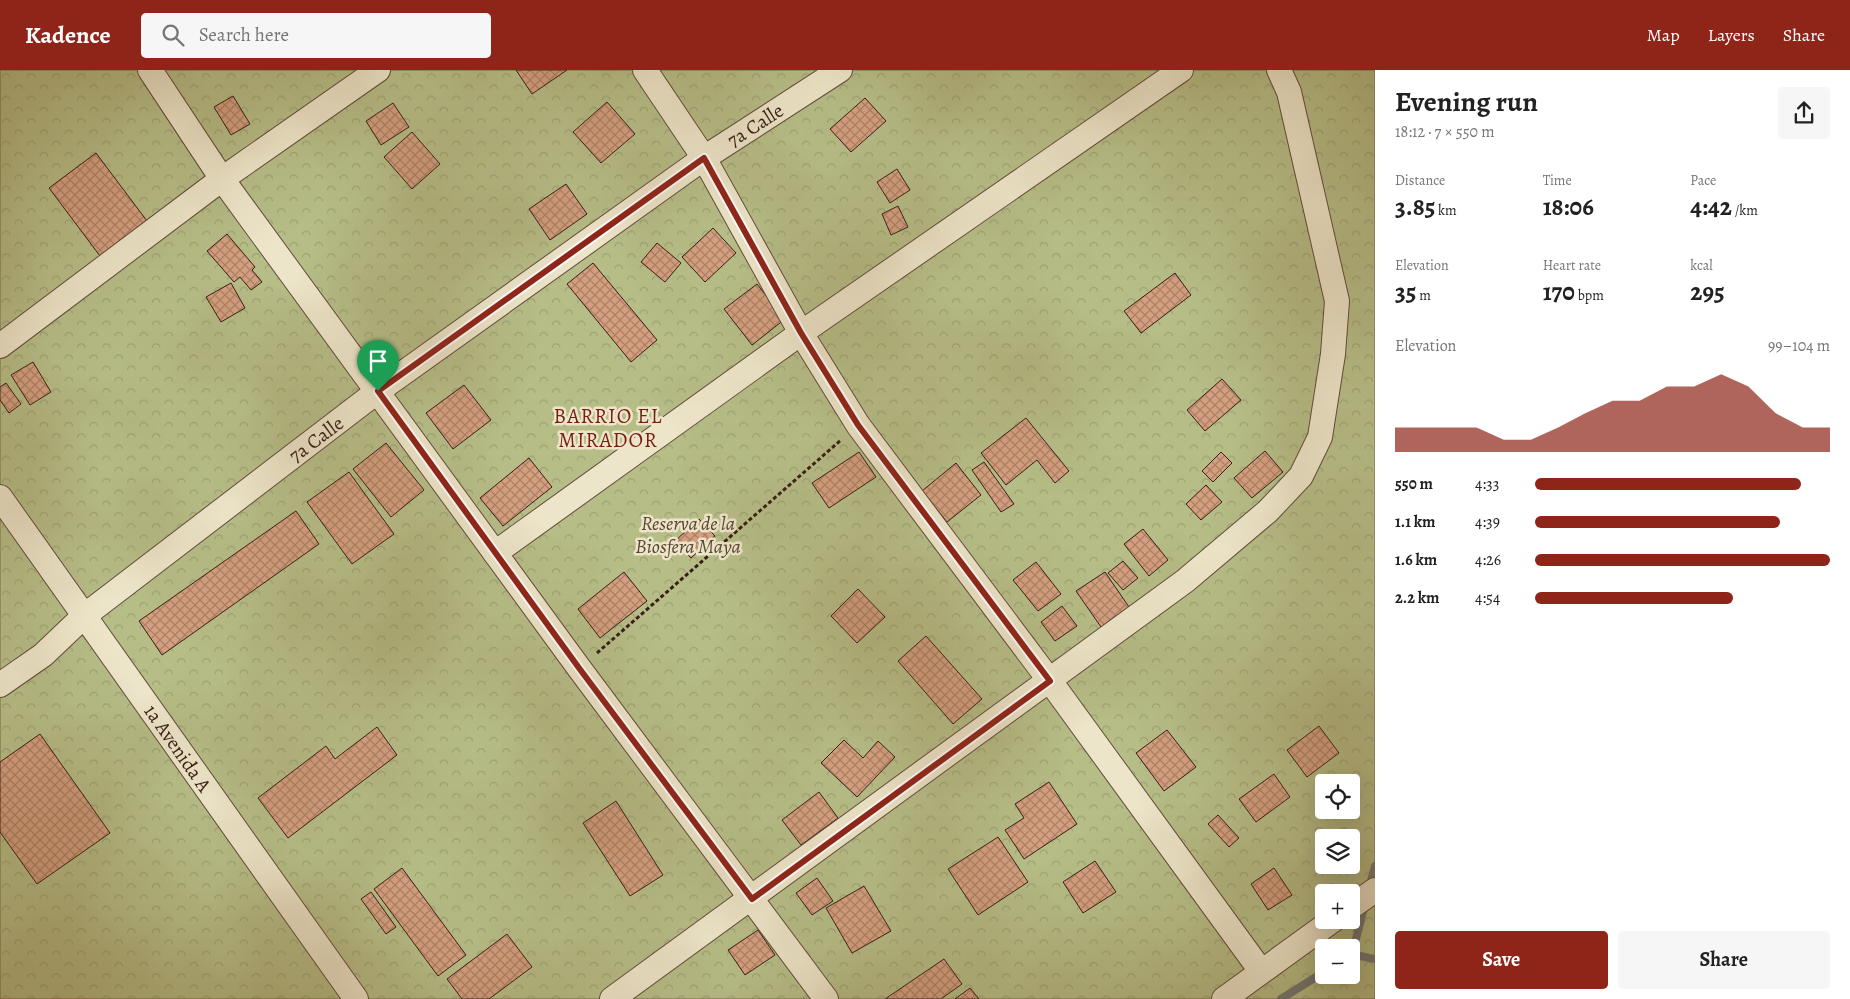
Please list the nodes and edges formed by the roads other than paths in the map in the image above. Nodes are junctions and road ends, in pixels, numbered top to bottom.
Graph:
1 (150, 70) edge
2 (378, 70) edge
3 (645, 70) edge
4 (840, 70) edge
5 (1181, 70) edge
6 (1279, 70) edge
7 (704, 158) junction
8 (222, 179) junction
9 (801, 333) junction
10 (0, 346) edge
11 (378, 391) junction
12 (0, 497) edge
13 (495, 553) junction
14 (84, 616) junction
15 (1050, 681) junction
16 (0, 685) edge
17 (1375, 890) edge
18 (752, 899) junction
19 (1360, 901) edge
20 (1320, 929) edge
21 (1261, 971) junction
22 (356, 999) edge
23 (612, 999) edge
24 (826, 999) edge
25 (1224, 999) edge

1 - 8 street
2 - 8 street
3 - 7 street
4 - 7 street, 7a Calle
5 - 9 street
6 - 15 street
7 - 9 street
7 - 11 street, 7a Calle
8 - 10 street
8 - 11 street
9 - 13 street
9 - 15 street
11 - 13 street
11 - 14 street, 7a Calle
12 - 14 street, 1a Avenida A
13 - 18 street
14 - 16 street, 7a Calle
14 - 22 street, 1a Avenida A
15 - 18 street
15 - 21 street
17 - 19 street
18 - 23 street
18 - 24 street
20 - 21 street
21 - 25 street

